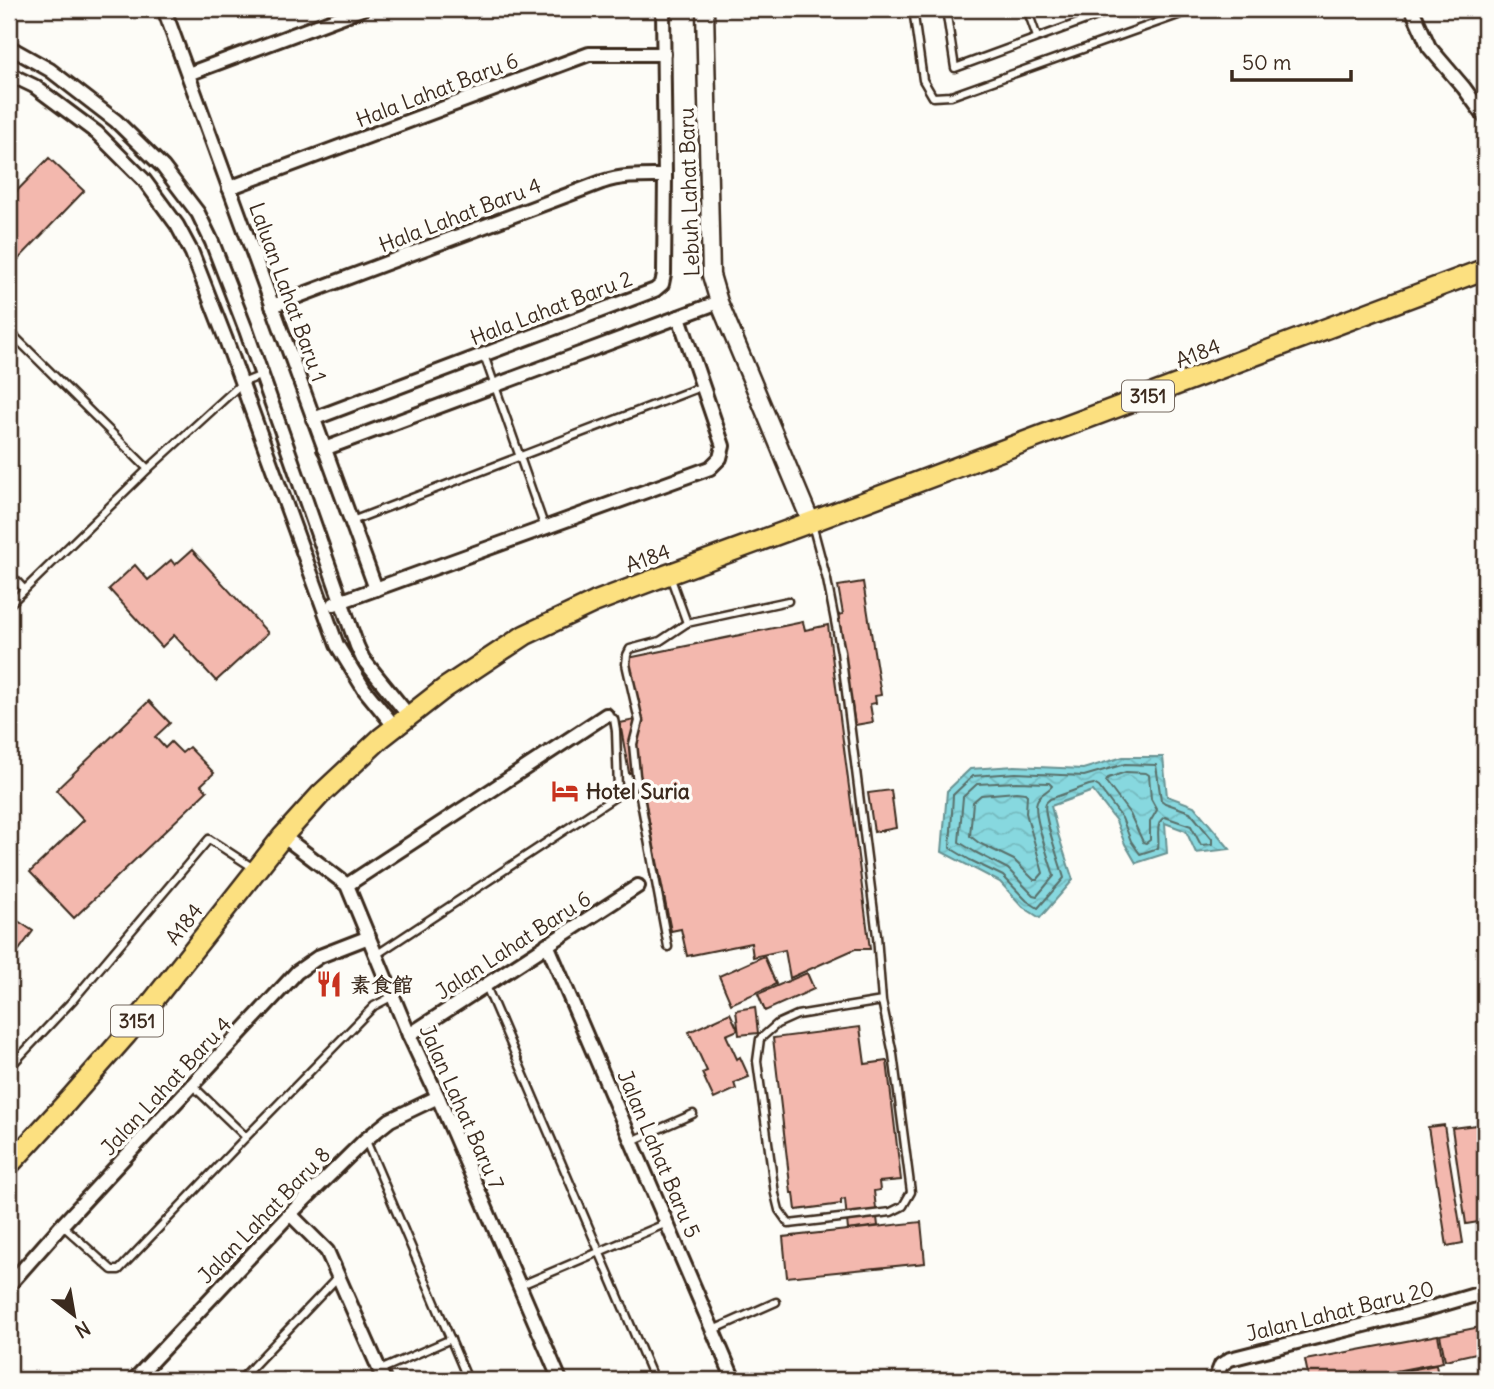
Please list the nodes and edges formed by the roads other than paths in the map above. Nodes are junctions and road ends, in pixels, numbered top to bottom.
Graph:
1 (164, 9) edge
2 (362, 9) edge
3 (663, 9) edge
4 (705, 9) edge
5 (913, 9) edge
6 (946, 9) edge
7 (1027, 9) edge
8 (1116, 9) edge
9 (1195, 9) edge
10 (1412, 9) edge
11 (1037, 37) junction
12 (9, 47) edge
13 (664, 54) junction
14 (9, 74) edge
15 (188, 74) junction
16 (1485, 117) edge
17 (665, 176) junction
18 (229, 188) junction
19 (1485, 269) edge
20 (719, 302) junction
21 (272, 306) junction
22 (679, 317) junction
23 (9, 331) edge
24 (484, 355) junction
25 (262, 374) junction
26 (242, 383) junction
27 (495, 386) junction
28 (703, 386) junction
29 (313, 419) junction
30 (324, 449) junction
31 (519, 457) junction
32 (148, 468) junction
33 (351, 521) junction
34 (811, 522) junction
35 (545, 528) junction
36 (9, 573) edge
37 (669, 575) junction
38 (24, 589) junction
39 (376, 589) junction
40 (342, 601) junction
41 (788, 601) dead end
42 (9, 605) edge
43 (324, 607) junction
44 (687, 623) junction
45 (606, 715) joint
46 (402, 722) junction
47 (283, 836) junction
48 (256, 869) junction
49 (347, 886) junction
50 (638, 886) dead end
51 (369, 937) junction
52 (547, 944) junction
53 (667, 947) dead end
54 (376, 954) junction
55 (486, 986) junction
56 (393, 996) junction
57 (882, 1001) junction
58 (409, 1035) junction
59 (9, 1068) edge
60 (192, 1086) junction
61 (438, 1097) junction
62 (693, 1114) dead end
63 (246, 1137) junction
64 (365, 1140) junction
65 (632, 1141) junction
66 (9, 1165) edge
67 (290, 1214) junction
68 (667, 1223) junction
69 (62, 1225) junction
70 (599, 1252) junction
71 (338, 1277) junction
72 (9, 1285) edge
73 (519, 1286) junction
74 (1485, 1292) edge
75 (776, 1302) dead end
76 (713, 1330) junction
77 (451, 1339) junction
78 (382, 1377) edge
79 (134, 1380) edge
80 (240, 1380) edge
81 (468, 1380) edge
82 (560, 1380) edge
83 (653, 1380) edge
84 (734, 1380) edge
85 (1215, 1380) edge

1 - 15 street, Laluan Lahat Baru 1
2 - 15 street
3 - 13 street, Hala Lahat Baru 2
4 - 20 street, Lebuh Lahat Baru
5 - 9 lane
6 - 11 lane
7 - 11 lane
8 - 11 lane
10 - 16 street
12 - 25 street
13 - 17 street, Hala Lahat Baru 2
13 - 18 street, Hala Lahat Baru 6
14 - 26 street
15 - 18 street, Laluan Lahat Baru 1
17 - 21 street, Hala Lahat Baru 4
17 - 24 street, Hala Lahat Baru 2
18 - 21 street, Laluan Lahat Baru 1
19 - 34 main road, A184 / 3151
20 - 22 street
20 - 34 street, Lebuh Lahat Baru
21 - 29 street, Laluan Lahat Baru 1
22 - 27 street
22 - 28 street
23 - 32 lane
24 - 27 lane
24 - 29 street, Hala Lahat Baru 2
25 - 26 lane
25 - 40 street
26 - 32 lane
26 - 43 street
27 - 30 street
27 - 31 lane
28 - 31 lane
28 - 35 street
29 - 30 street, Laluan Lahat Baru 1
30 - 33 street, Laluan Lahat Baru 1
31 - 33 lane
31 - 35 lane
32 - 38 lane
33 - 39 street, Laluan Lahat Baru 1
34 - 37 main road, A184 / 3151
34 - 57 lane
35 - 39 street
36 - 38 lane
37 - 44 lane
37 - 46 main road, A184 / 3151
38 - 42 lane
39 - 40 street
40 - 43 street
40 - 46 street
41 - 44 lane
43 - 46 street
44 - 53 lane
45 - 49 street
45 - 54 lane
46 - 47 main road, A184 / 3151
47 - 48 main road, A184 / 3151
47 - 49 street, Jalan Lahat Baru 7
48 - 59 lane
48 - 66 main road, A184 / 3151
49 - 51 street, Jalan Lahat Baru 7
50 - 52 street, Jalan Lahat Baru 6
51 - 54 street, Jalan Lahat Baru 7
51 - 60 street, Jalan Lahat Baru 4
52 - 55 street, Jalan Lahat Baru 6
52 - 65 street, Jalan Lahat Baru 5
54 - 56 street, Jalan Lahat Baru 7
55 - 58 street, Jalan Lahat Baru 6
55 - 70 lane
56 - 58 street, Jalan Lahat Baru 7
56 - 63 lane
57 - 57 lane
58 - 61 street, Jalan Lahat Baru 7
60 - 63 lane
60 - 69 street, Jalan Lahat Baru 4
61 - 64 street, Jalan Lahat Baru 8
61 - 73 street, Jalan Lahat Baru 7
62 - 65 lane
63 - 69 lane
64 - 67 street, Jalan Lahat Baru 8
64 - 77 lane
65 - 68 street, Jalan Lahat Baru 5
67 - 71 street
67 - 79 street, Jalan Lahat Baru 8
68 - 70 lane
68 - 76 street, Jalan Lahat Baru 5
69 - 72 street, Jalan Lahat Baru 4
70 - 73 lane
70 - 83 lane
71 - 78 street
71 - 80 lane
73 - 82 street, Jalan Lahat Baru 7
74 - 85 street, Jalan Lahat Baru 20
75 - 76 lane
76 - 84 street, Jalan Lahat Baru 5
77 - 78 lane
77 - 81 lane

